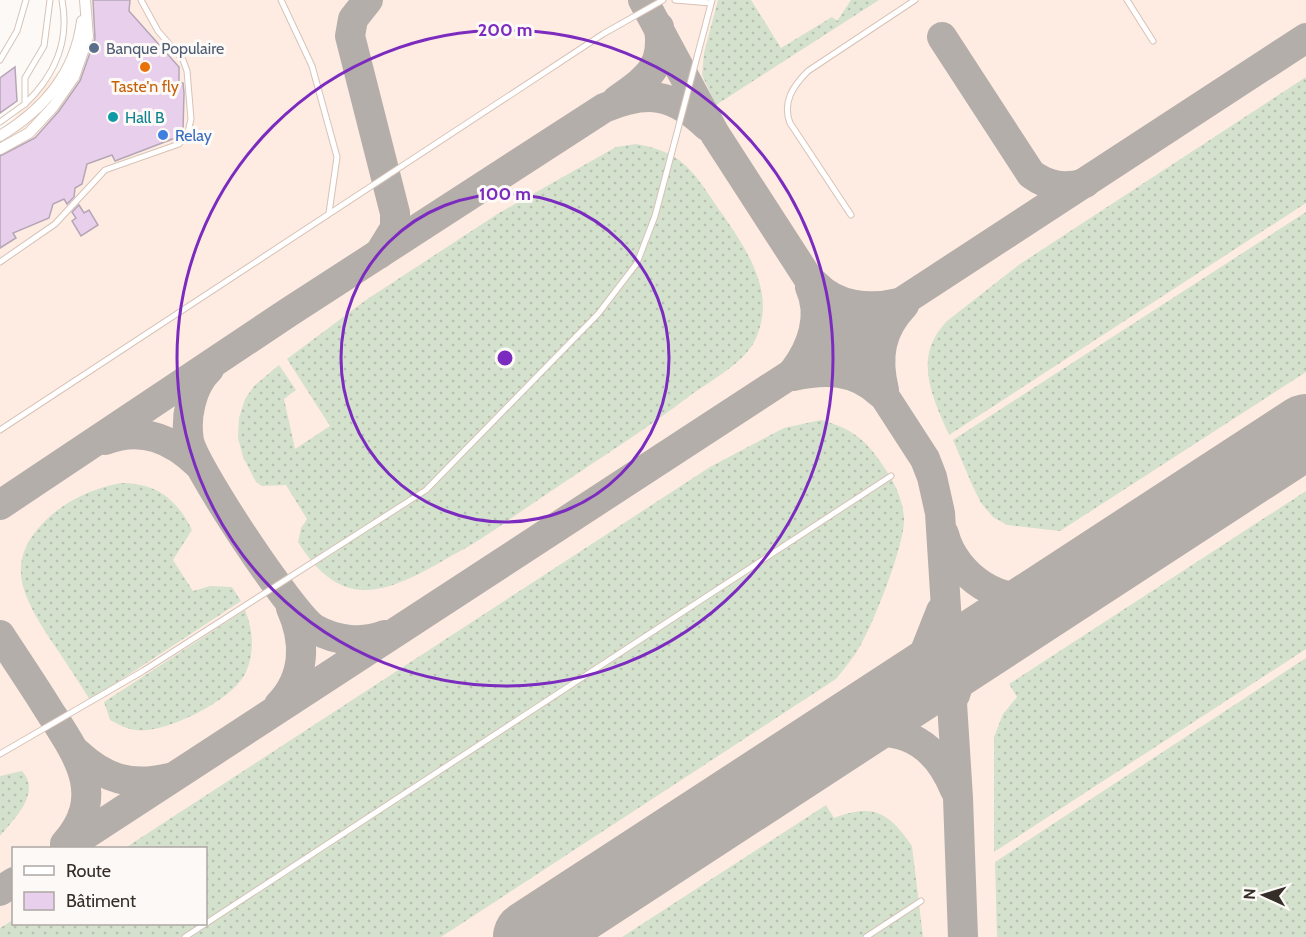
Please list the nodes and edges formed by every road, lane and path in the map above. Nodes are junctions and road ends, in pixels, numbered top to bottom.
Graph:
1 (26, 0) edge
2 (50, 0) edge
3 (62, 0) edge
4 (85, 0) edge
5 (141, 0) edge
6 (663, 0) edge
7 (675, 0) edge
8 (915, 0) edge
9 (1127, 0) edge
10 (284, 1) edge
11 (711, 1) edge
12 (1153, 41) dead end
13 (0, 60) edge
14 (25, 104) junction
15 (0, 122) edge
16 (0, 136) edge
17 (0, 149) edge
18 (329, 213) junction
19 (851, 215) dead end
20 (0, 262) edge
21 (0, 430) edge
22 (891, 476) dead end
23 (0, 754) edge
24 (921, 902) dead end
25 (207, 923) edge
26 (203, 925) edge
27 (185, 937) edge
28 (867, 937) edge

1 - 13 lane
2 - 14 lane
3 - 14 lane
4 - 16 street
4 - 17 street
5 - 20 lane
6 - 18 lane
7 - 11 lane
8 - 19 lane
9 - 12 lane
10 - 18 lane
11 - 23 lane
14 - 15 lane
18 - 21 lane
22 - 25 lane
24 - 28 lane
26 - 27 lane

